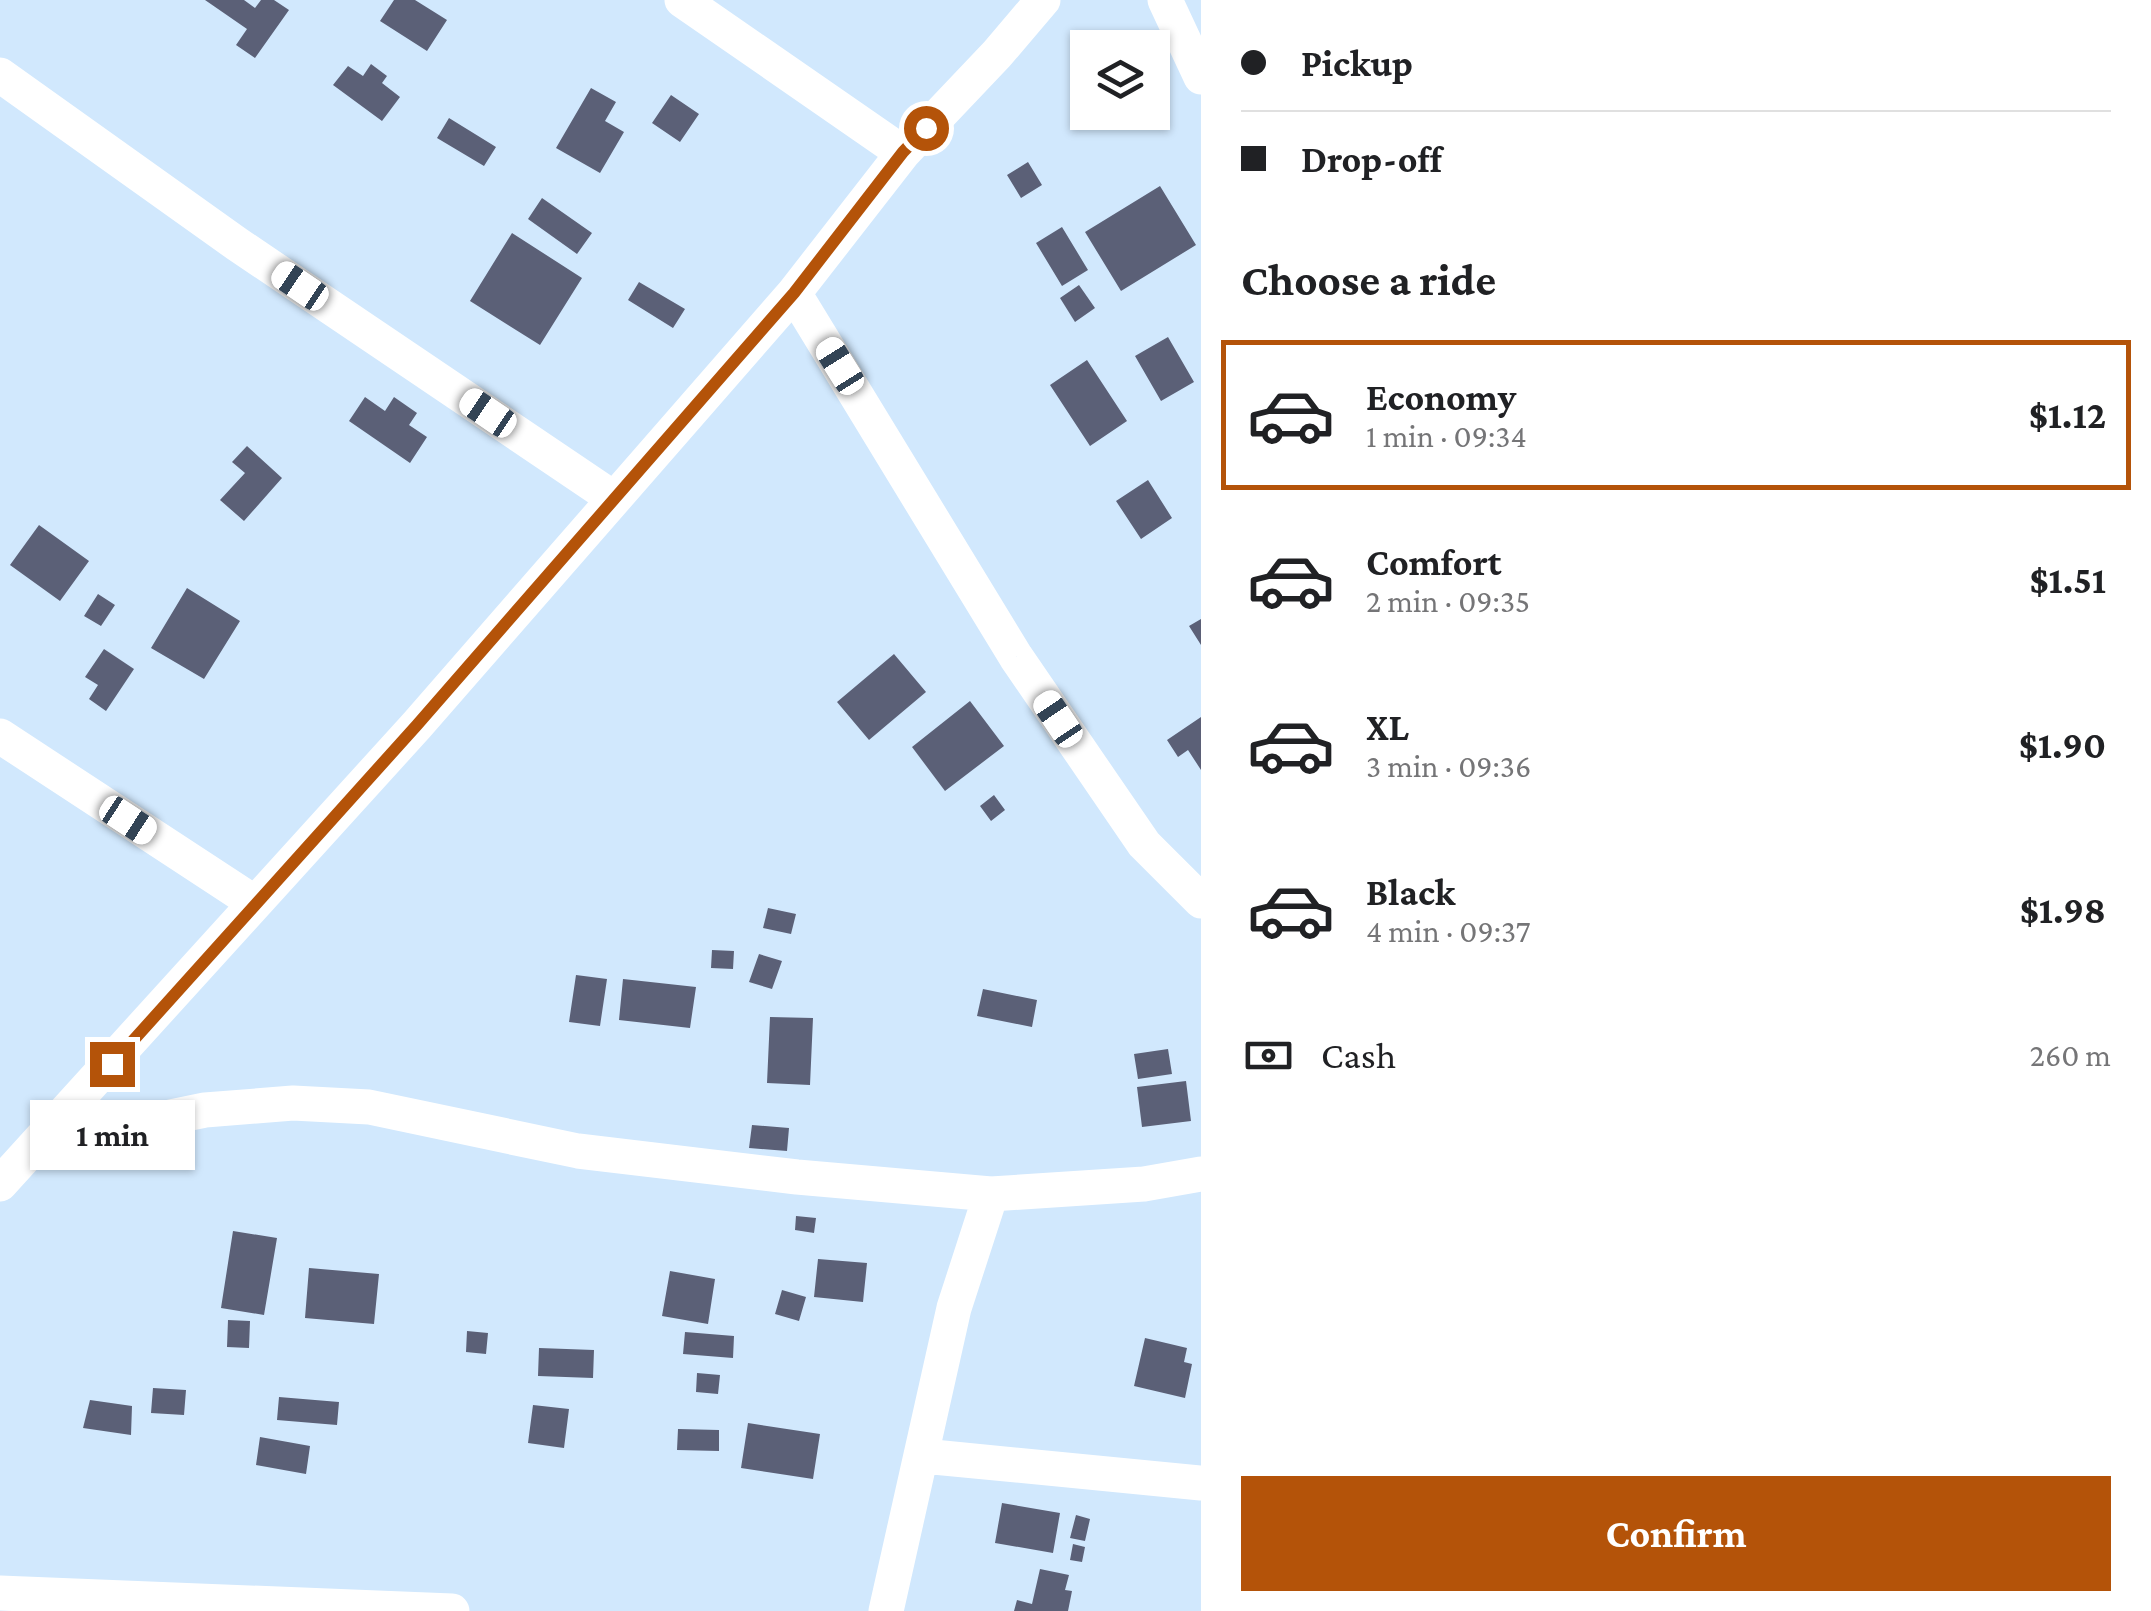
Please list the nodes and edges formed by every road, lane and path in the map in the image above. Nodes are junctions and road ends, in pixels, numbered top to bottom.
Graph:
1 (682, 0) edge
2 (1043, 0) edge
3 (1165, 0) edge
4 (0, 75) edge
5 (1201, 77) edge
6 (903, 152) junction
7 (794, 293) junction
8 (614, 498) junction
9 (0, 736) edge
10 (1201, 901) edge
11 (255, 903) junction
12 (40, 1144) junction
13 (1201, 1174) edge
14 (0, 1184) edge
15 (991, 1194) junction
16 (923, 1456) junction
17 (1201, 1483) edge
18 (0, 1593) edge
19 (452, 1611) edge
20 (886, 1611) edge

1 - 6 street
2 - 6 street
3 - 5 street
4 - 8 street
6 - 7 street
7 - 8 street
7 - 10 street
8 - 11 street
9 - 11 street
11 - 12 street
12 - 14 street
12 - 15 street
13 - 15 street
15 - 16 street
16 - 17 street
16 - 20 street
18 - 19 street

